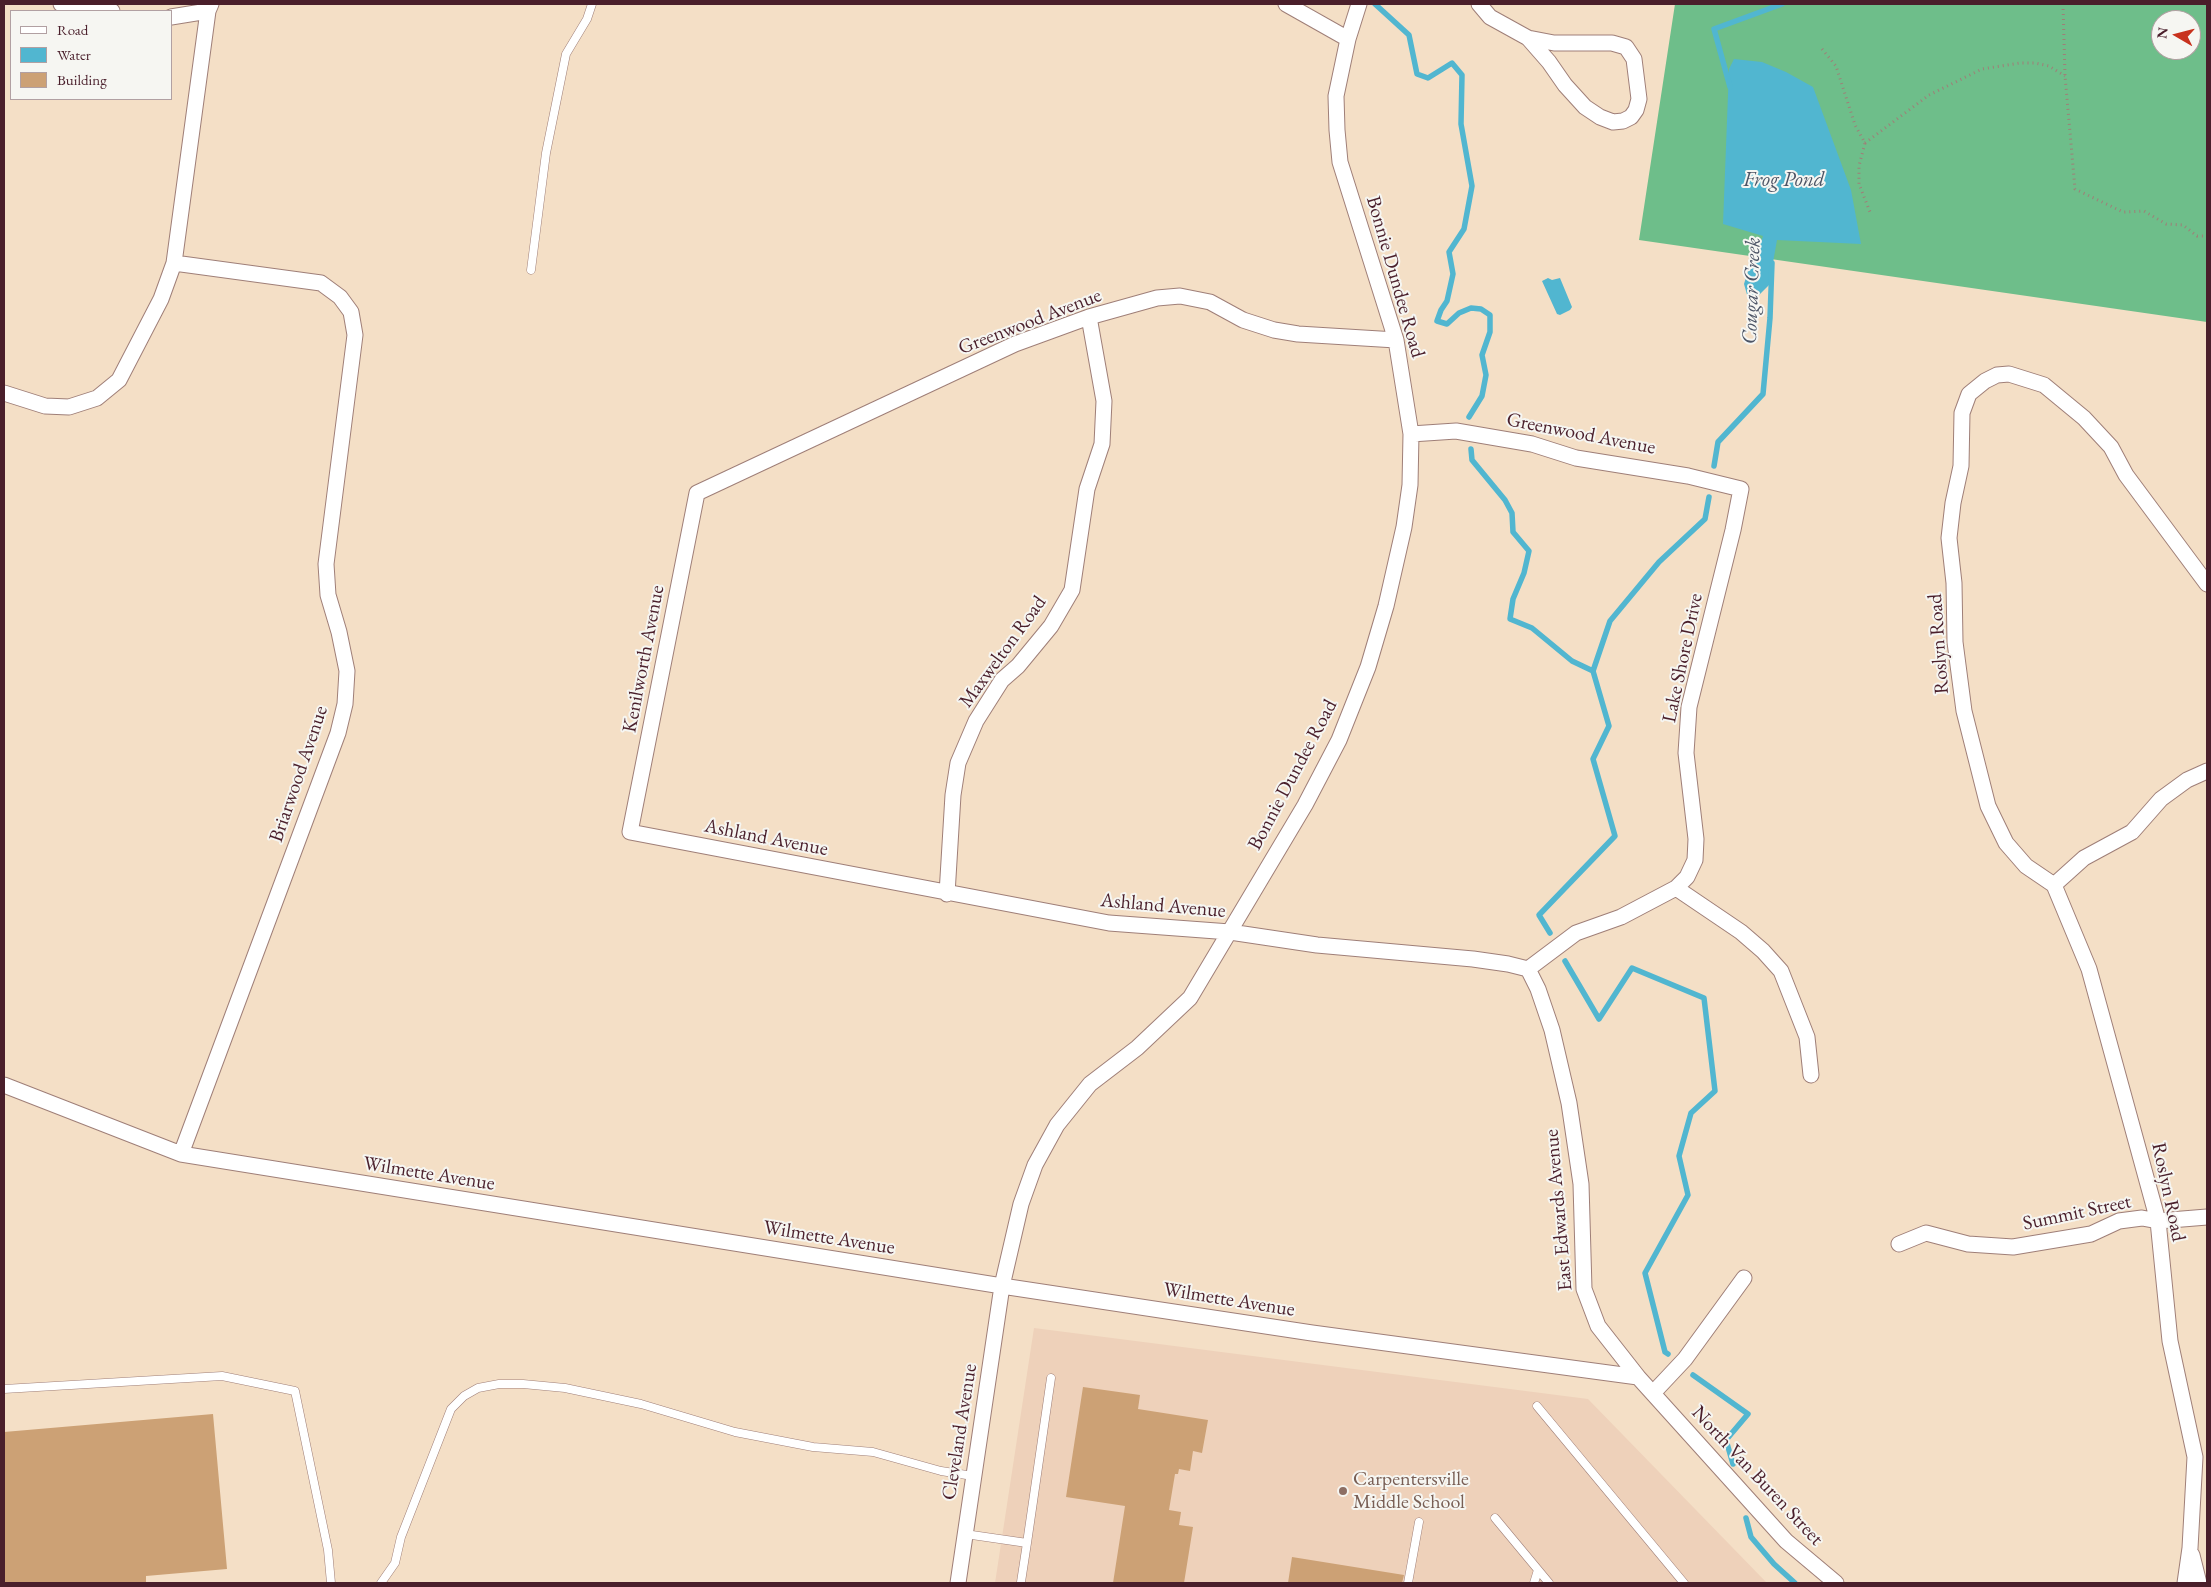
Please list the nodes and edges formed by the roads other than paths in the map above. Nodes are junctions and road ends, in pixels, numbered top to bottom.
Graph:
1 (61, 4) edge
2 (592, 4) edge
3 (1286, 4) edge
4 (1359, 4) edge
5 (1479, 4) edge
6 (209, 7) edge
7 (105, 10) edge
8 (172, 17) edge
9 (1528, 38) junction
10 (1348, 39) junction
11 (174, 263) junction
12 (531, 270) dead end
13 (1089, 316) junction
14 (1396, 340) junction
15 (4, 393) edge
16 (1411, 434) junction
17 (1741, 489) joint
18 (697, 493) joint
19 (2207, 584) edge
20 (2207, 771) edge
21 (630, 832) joint
22 (2054, 885) junction
23 (1676, 888) junction
24 (947, 894) junction
25 (1230, 932) junction
26 (1528, 969) junction
27 (1812, 1075) dead end
28 (4, 1085) edge
29 (181, 1154) junction
30 (2207, 1217) edge
31 (2158, 1221) junction
32 (1899, 1244) dead end
33 (1744, 1278) dead end
34 (1002, 1286) junction
35 (1638, 1377) junction
36 (1051, 1378) dead end
37 (4, 1389) edge
38 (1654, 1392) junction
39 (1537, 1406) dead end
40 (2201, 1460) edge
41 (974, 1476) junction
42 (1495, 1518) dead end
43 (1419, 1522) dead end
44 (965, 1534) junction
45 (1027, 1543) junction
46 (2190, 1548) junction
47 (1538, 1570) junction
48 (1021, 1582) edge
49 (331, 1583) edge
50 (381, 1583) edge
51 (958, 1583) edge
52 (1408, 1583) edge
53 (1534, 1583) edge
54 (1549, 1583) edge
55 (1684, 1583) edge
56 (1836, 1583) edge
57 (2185, 1583) edge
58 (2200, 1583) edge

1 - 7 street
2 - 12 lane
3 - 10 street
4 - 10 street, Bonnie Dundee Road
5 - 9 street
6 - 8 street
6 - 11 street
9 - 9 street
10 - 14 street, Bonnie Dundee Road
11 - 15 street
11 - 29 street, Briarwood Avenue
13 - 14 street, Greenwood Avenue
13 - 18 street, Greenwood Avenue
13 - 24 street, Maxwelton Road
14 - 16 street, Bonnie Dundee Road
16 - 17 street, Greenwood Avenue
16 - 25 street, Bonnie Dundee Road
17 - 23 street, Lake Shore Drive
18 - 21 street, Kenilworth Avenue
19 - 22 street, Roslyn Road
20 - 22 street
21 - 24 street, Ashland Avenue
22 - 31 street, Roslyn Road
23 - 26 street
23 - 27 street
24 - 25 street, Ashland Avenue
25 - 26 street, Ashland Avenue
25 - 34 street, Bonnie Dundee Road
26 - 35 street, East Edwards Avenue
28 - 29 street, Wilmette Avenue
29 - 34 street, Wilmette Avenue
30 - 31 street, Summit Street
31 - 32 street, Summit Street
31 - 40 street, Roslyn Road
33 - 38 street
34 - 35 street, Wilmette Avenue
34 - 41 street, Cleveland Avenue
35 - 38 street
36 - 45 lane
37 - 49 lane
38 - 56 street, North Van Buren Street
39 - 55 lane
40 - 46 street, Roslyn Road
41 - 44 street, Cleveland Avenue
41 - 50 lane
42 - 47 lane
43 - 52 lane
44 - 45 lane
44 - 51 street, Cleveland Avenue
45 - 48 lane
46 - 57 street, Roslyn Road
46 - 58 street, Roslyn Road
47 - 53 lane
47 - 54 lane

